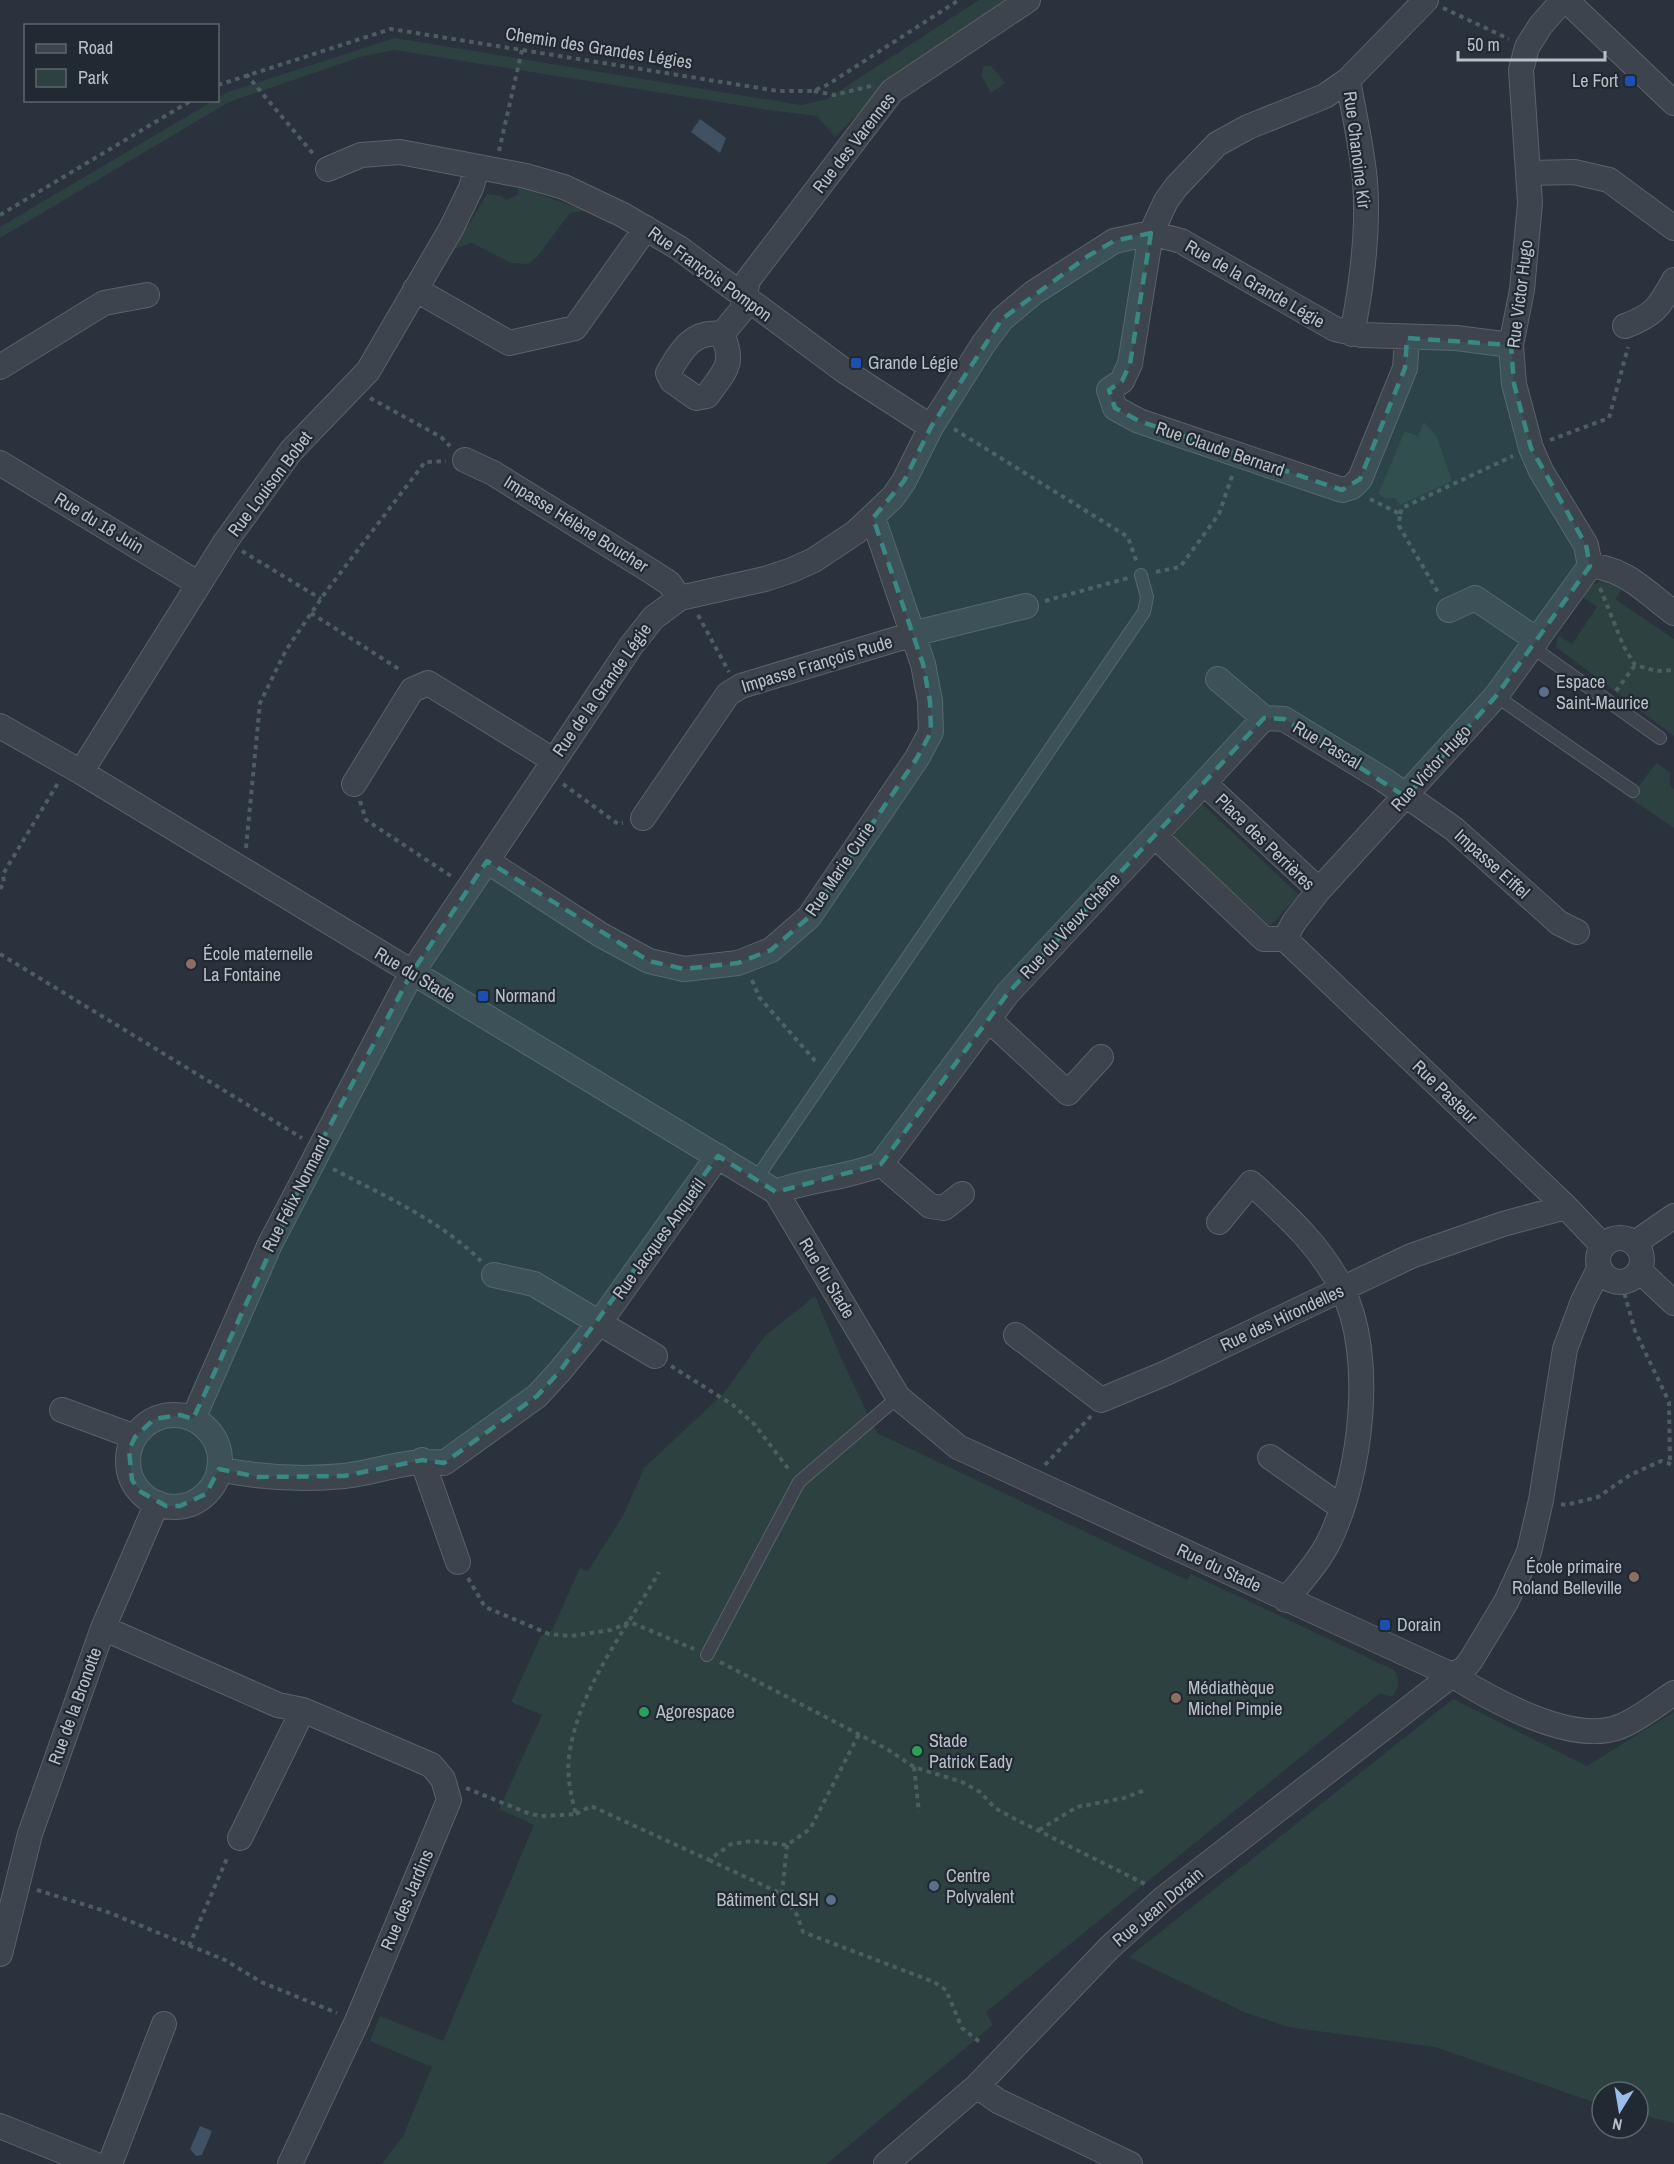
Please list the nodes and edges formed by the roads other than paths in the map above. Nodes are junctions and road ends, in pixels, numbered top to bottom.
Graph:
1 (1028, 0) edge
2 (1426, 0) edge
3 (1565, 0) edge
4 (1348, 80) junction
5 (1674, 103) edge
6 (485, 168) junction
7 (328, 169) road end
8 (1529, 173) junction
9 (646, 228) junction
10 (1674, 228) edge
11 (1151, 233) junction
12 (1674, 280) edge
13 (416, 289) junction
14 (147, 295) dead end
15 (744, 298) junction
16 (1625, 326) road end
17 (722, 334) dead end
18 (1352, 334) junction
19 (1407, 338) junction
20 (1511, 345) junction
21 (0, 367) edge
22 (935, 421) junction
23 (465, 460) road end
24 (0, 463) edge
25 (873, 518) junction
26 (1590, 566) junction
27 (1141, 575) road end
28 (199, 584) junction
29 (684, 597) junction
30 (1026, 606) road end
31 (1449, 610) road end
32 (1674, 613) edge
33 (912, 634) junction
34 (1534, 643) junction
35 (1218, 679) dead end
36 (1496, 696) junction
37 (1264, 718) junction
38 (0, 726) edge
39 (1660, 738) dead end
40 (550, 765) junction
41 (71, 775) junction
42 (1204, 783) junction
43 (354, 784) road end
44 (1633, 791) dead end
45 (1406, 797) junction
46 (643, 818) road end
47 (1155, 836) junction
48 (487, 861) junction
49 (1318, 890) junction
50 (1577, 932) dead end
51 (1285, 939) junction
52 (411, 974) junction
53 (988, 1019) junction
54 (1101, 1057) dead end
55 (718, 1156) junction
56 (881, 1164) junction
57 (756, 1179) junction
58 (776, 1192) junction
59 (962, 1194) dead end
60 (1566, 1207) junction
61 (1674, 1216) edge
62 (1219, 1222) dead end
63 (1635, 1243) junction
64 (1601, 1258) junction
65 (494, 1275) road end
66 (1631, 1277) junction
67 (1342, 1289) junction
68 (1674, 1303) edge
69 (600, 1322) junction
70 (1016, 1335) dead end
71 (655, 1356) road end
72 (898, 1397) junction
73 (62, 1410) dead end
74 (193, 1419) junction
75 (135, 1437) junction
76 (1270, 1457) dead end
77 (422, 1460) junction
78 (219, 1469) junction
79 (158, 1503) junction
80 (1341, 1507) junction
81 (458, 1562) road end
82 (1286, 1600) junction
83 (103, 1628) junction
84 (707, 1655) road end
85 (1452, 1675) junction
86 (1674, 1693) edge
87 (303, 1710) junction
88 (240, 1838) road end
89 (4, 1914) edge
90 (0, 1954) edge
91 (164, 2024) dead end
92 (977, 2086) junction
93 (0, 2126) edge
94 (94, 2164) edge
95 (110, 2164) edge
96 (290, 2164) edge
97 (886, 2164) edge
98 (1130, 2164) edge

1 - 15 street, Rue des Varennes
2 - 4 street
3 - 5 street
3 - 8 street, Rue Victor Hugo
4 - 11 street, Rue Chanoine Kir
4 - 18 street, Rue Chanoine Kir
6 - 7 street, Rue François Pompon
6 - 9 street, Rue François Pompon
6 - 13 street, Rue Louison Bobet
8 - 10 street
8 - 20 street, Rue Victor Hugo
9 - 13 street
9 - 15 street, Rue François Pompon
11 - 18 street, Rue de la Grande Légie
11 - 19 street, Rue Claude Bernard
11 - 22 street, Rue de la Grande Légie
12 - 16 street
13 - 28 street, Rue Louison Bobet
14 - 21 street
15 - 17 street, Rue des Varennes
15 - 22 street, Rue François Pompon
18 - 19 street, Rue de la Grande Légie
19 - 20 street, Rue de la Grande Légie
20 - 26 street, Rue Victor Hugo
22 - 25 street, Rue de la Grande Légie
23 - 29 street, Impasse Hélène Boucher
24 - 28 street, Rue du 18 Juin
25 - 29 street, Rue de la Grande Légie
25 - 33 street, Rue Marie Curie
26 - 32 street
26 - 34 street, Rue Victor Hugo
27 - 57 lane
28 - 41 street, Rue Louison Bobet
29 - 40 street, Rue de la Grande Légie
30 - 33 street, Impasse François Rude
31 - 34 street
33 - 46 street, Impasse François Rude
33 - 48 street, Rue Marie Curie
34 - 36 street, Rue Victor Hugo
34 - 39 lane
35 - 37 street, Rue Pascal
36 - 44 lane
36 - 45 street, Rue Victor Hugo
37 - 42 street, Place des Perrières
37 - 45 street, Rue Pascal
38 - 41 street, Rue du Stade
40 - 43 street
40 - 48 street, Rue de la Grande Légie
41 - 52 street, Rue du Stade
42 - 47 street, Place des Perrières
42 - 49 street, Place des Perrières
45 - 49 street, Rue Victor Hugo
45 - 50 street, Impasse Eiffel
47 - 51 street
47 - 53 street, Rue du Vieux Chêne
48 - 52 street, Rue de la Grande Légie
49 - 51 street, Place des Perrières
51 - 60 street, Rue Pasteur
52 - 55 street, Rue du Stade
52 - 74 street, Rue Félix Normand
53 - 54 street
53 - 56 street, Rue du Vieux Chêne
55 - 57 street, Rue du Stade
55 - 69 street, Rue Jacques Anquetil
56 - 58 street
56 - 59 street
57 - 58 street, Rue du Stade
58 - 72 street, Rue du Stade
60 - 64 street, Rue Pasteur
60 - 67 street, Rue des Hirondelles
61 - 63 street
62 - 67 street
63 - 64 street
63 - 66 street
64 - 66 street
64 - 85 street, Rue Jean Dorain
65 - 69 street
66 - 68 street
67 - 70 street, Rue des Hirondelles
67 - 80 street
69 - 71 street
69 - 77 street, Rue Jacques Anquetil
72 - 82 street, Rue du Stade
72 - 84 lane
73 - 75 street
74 - 75 street
74 - 78 street
75 - 79 street
76 - 80 street
77 - 78 street, Rue Jacques Anquetil
77 - 81 street
78 - 79 street
79 - 83 street, Rue de la Bronotte
80 - 82 street
82 - 85 street, Rue du Stade
83 - 87 street
83 - 89 street, Rue de la Bronotte
85 - 86 street, Rue du Stade
85 - 92 street, Rue Jean Dorain
87 - 88 street
87 - 96 street, Rue des Jardins
89 - 90 street, Rue de la Bronotte
91 - 95 street
92 - 97 street, Rue Jean Dorain
92 - 98 street
93 - 94 street

